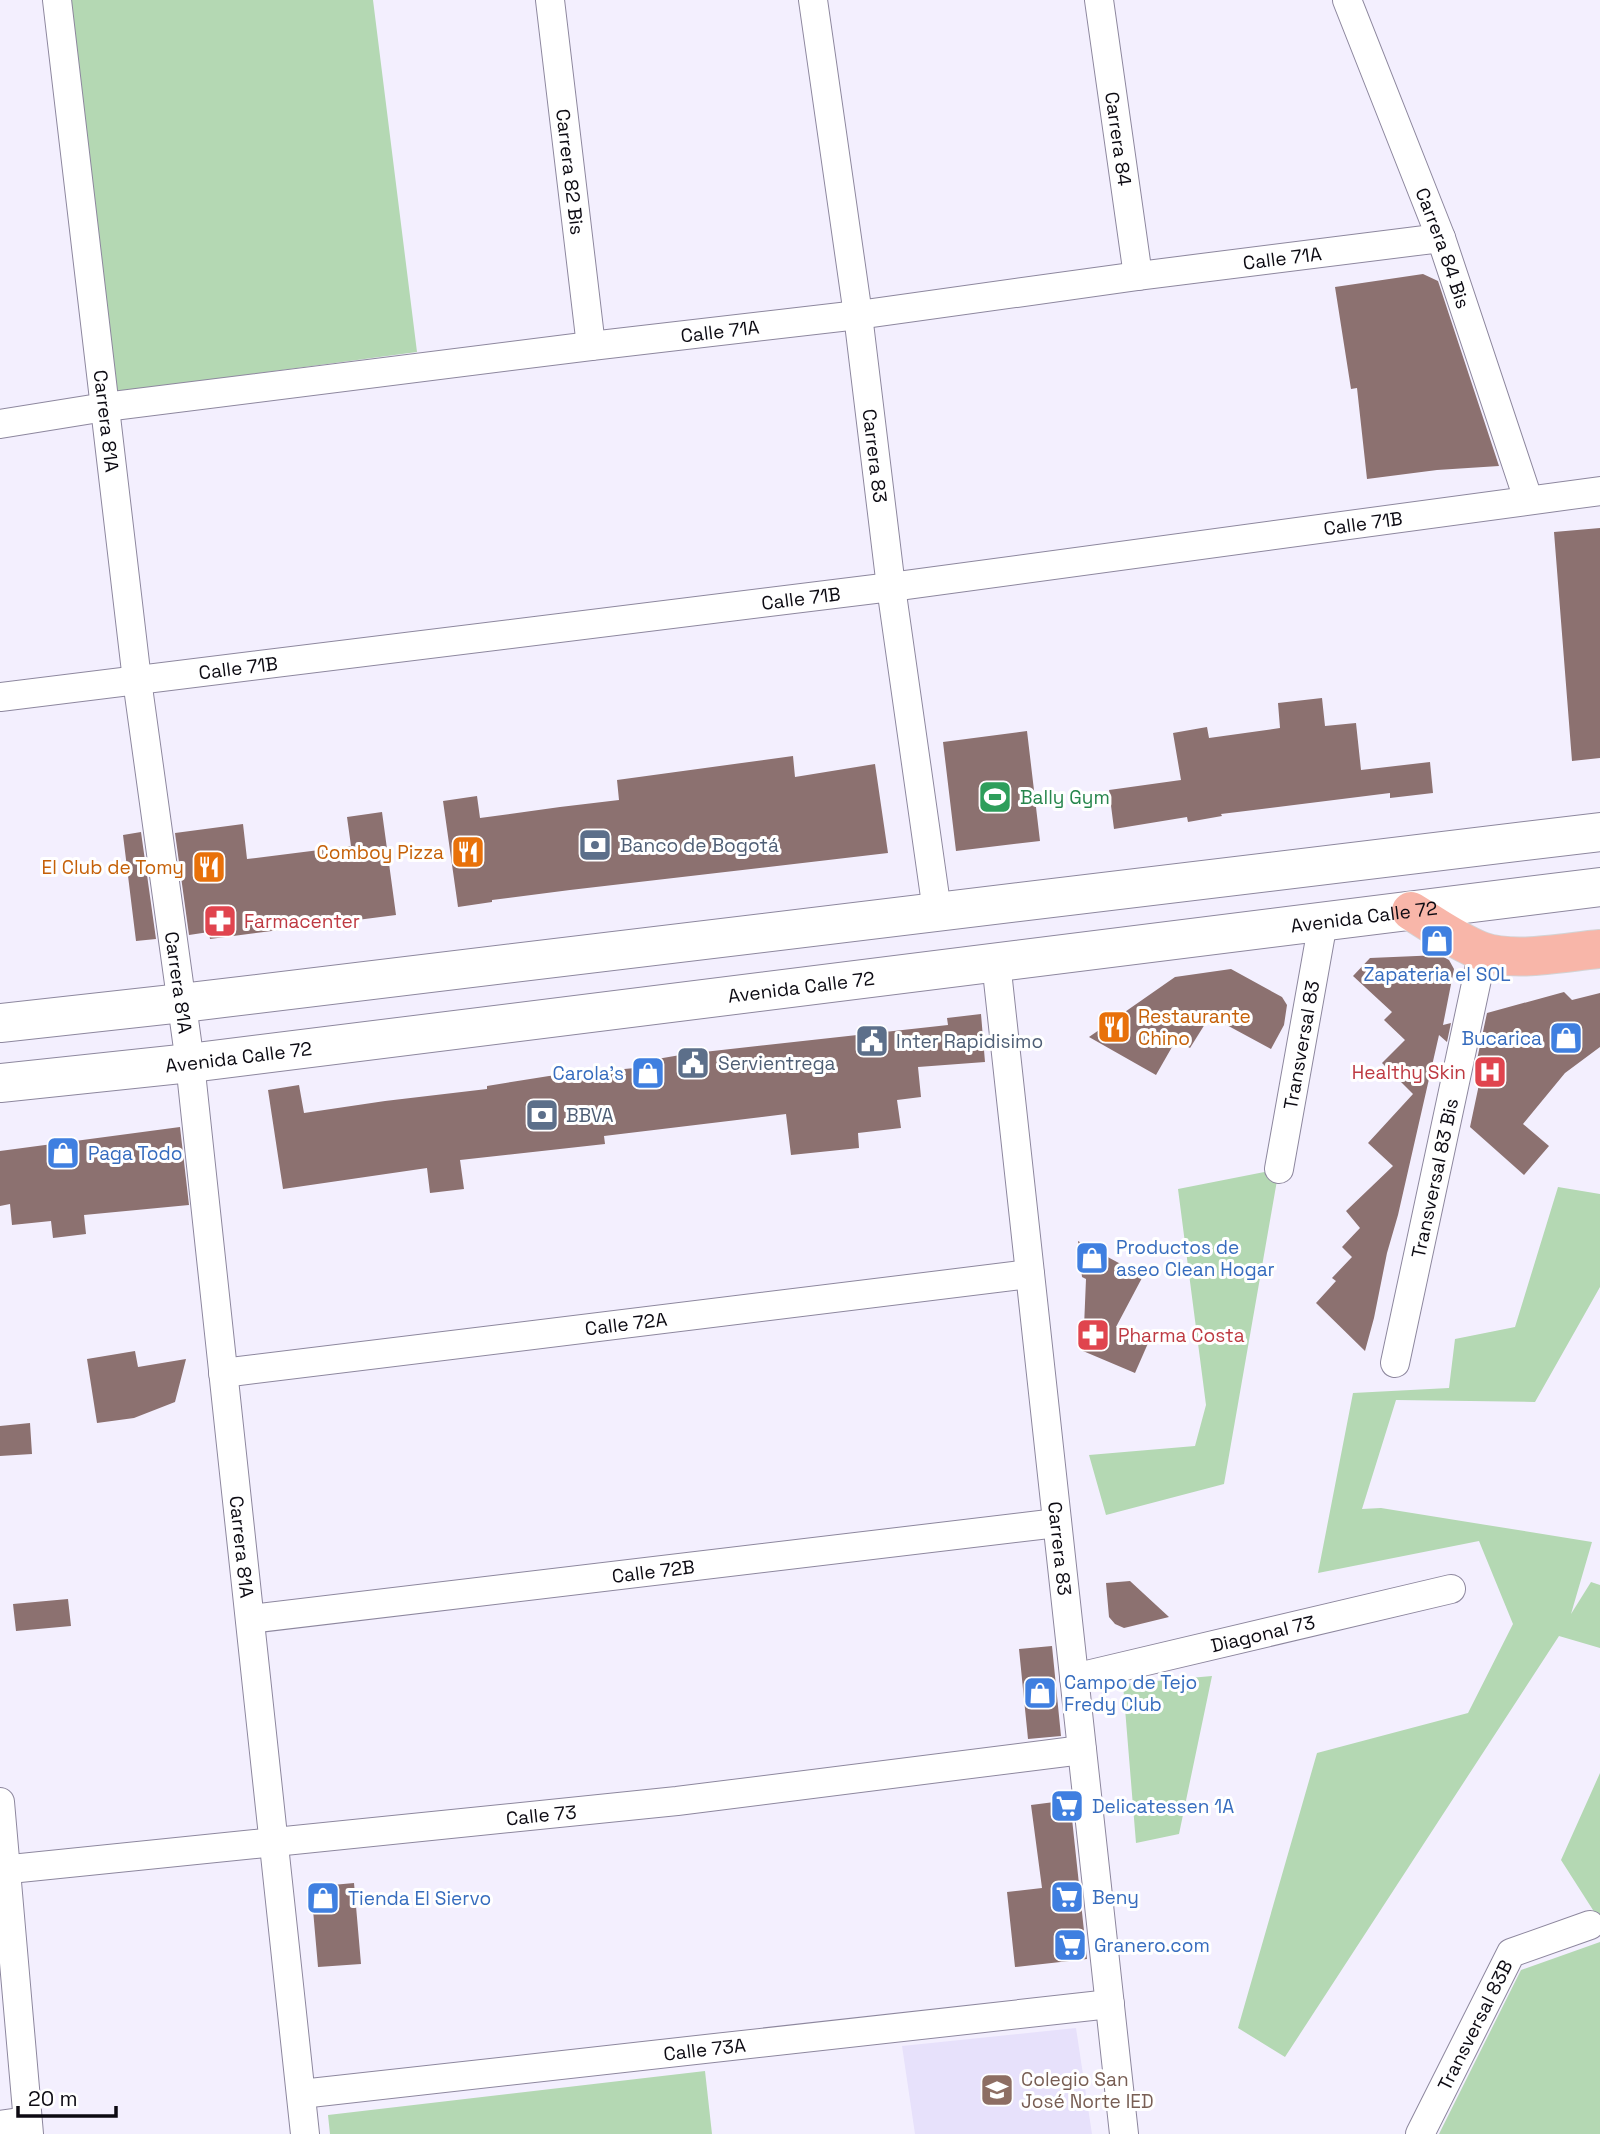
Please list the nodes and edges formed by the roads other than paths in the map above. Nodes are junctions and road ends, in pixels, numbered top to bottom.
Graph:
1 (57, 0) edge
2 (550, 0) edge
3 (813, 0) edge
4 (1099, 0) edge
5 (1347, 0) edge
6 (1441, 238) junction
7 (1138, 276) junction
8 (858, 316) junction
9 (590, 346) junction
10 (106, 407) junction
11 (0, 424) edge
12 (1600, 491) edge
13 (1528, 499) junction
14 (891, 587) junction
15 (138, 680) junction
16 (0, 697) edge
17 (1600, 832) edge
18 (1600, 887) edge
19 (937, 911) junction
20 (1411, 911) junction
21 (1323, 922) junction
22 (1600, 949) edge
23 (1483, 951) junction
24 (996, 962) junction
25 (183, 1003) junction
26 (0, 1023) edge
27 (190, 1062) junction
28 (0, 1083) edge
29 (1279, 1169) dead end
30 (1030, 1274) junction
31 (1395, 1363) dead end
32 (223, 1373) junction
33 (1057, 1523) junction
34 (1451, 1589) dead end
35 (250, 1619) junction
36 (1074, 1678) junction
37 (1082, 1750) junction
38 (0, 1802) edge
39 (274, 1843) junction
40 (4, 1870) edge
41 (1590, 1925) dead end
42 (1110, 2004) junction
43 (301, 2094) junction
44 (19, 2127) edge
45 (305, 2134) edge
46 (1124, 2134) edge
47 (1420, 2134) edge

1 - 10 street, Carrera 81A
2 - 9 street, Carrera 82 Bis
3 - 8 street, Carrera 83
4 - 7 street, Carrera 84
5 - 6 street, Carrera 84 Bis
6 - 7 street, Calle 71A
6 - 13 street, Carrera 84 Bis
7 - 8 street, Calle 71A
8 - 9 street, Calle 71A
8 - 14 street, Carrera 83
9 - 10 street, Calle 71A
10 - 11 street, Calle 71A
10 - 15 street, Carrera 81A
12 - 13 street, Calle 71B
13 - 14 street, Calle 71B
14 - 15 street, Calle 71B
14 - 19 street, Carrera 83
15 - 16 street, Calle 71B
15 - 25 street, Carrera 81A
17 - 19 main road
18 - 20 main road, Avenida Calle 72
19 - 25 main road
20 - 21 main road, Avenida Calle 72
20 - 23 main road
21 - 24 main road, Avenida Calle 72
21 - 29 street, Transversal 83
22 - 23 main road
23 - 31 street, Transversal 83 Bis
24 - 27 main road, Avenida Calle 72
24 - 30 street, Carrera 83
25 - 26 main road
25 - 27 street, Carrera 81A
27 - 28 main road, Avenida Calle 72
27 - 32 street, Carrera 81A
30 - 32 street, Calle 72A
30 - 33 street, Carrera 83
32 - 35 street, Carrera 81A
33 - 35 street, Calle 72B
33 - 36 street, Carrera 83
34 - 36 street, Diagonal 73
35 - 39 street, Carrera 81A
36 - 37 street, Carrera 83
37 - 39 street, Calle 73
37 - 42 street, Carrera 83
38 - 40 street
39 - 40 street, Calle 73
39 - 43 street, Carrera 81A
40 - 44 street
41 - 47 street, Transversal 83B
42 - 43 street, Calle 73A
42 - 46 street, Carrera 83
43 - 45 street, Carrera 81A

